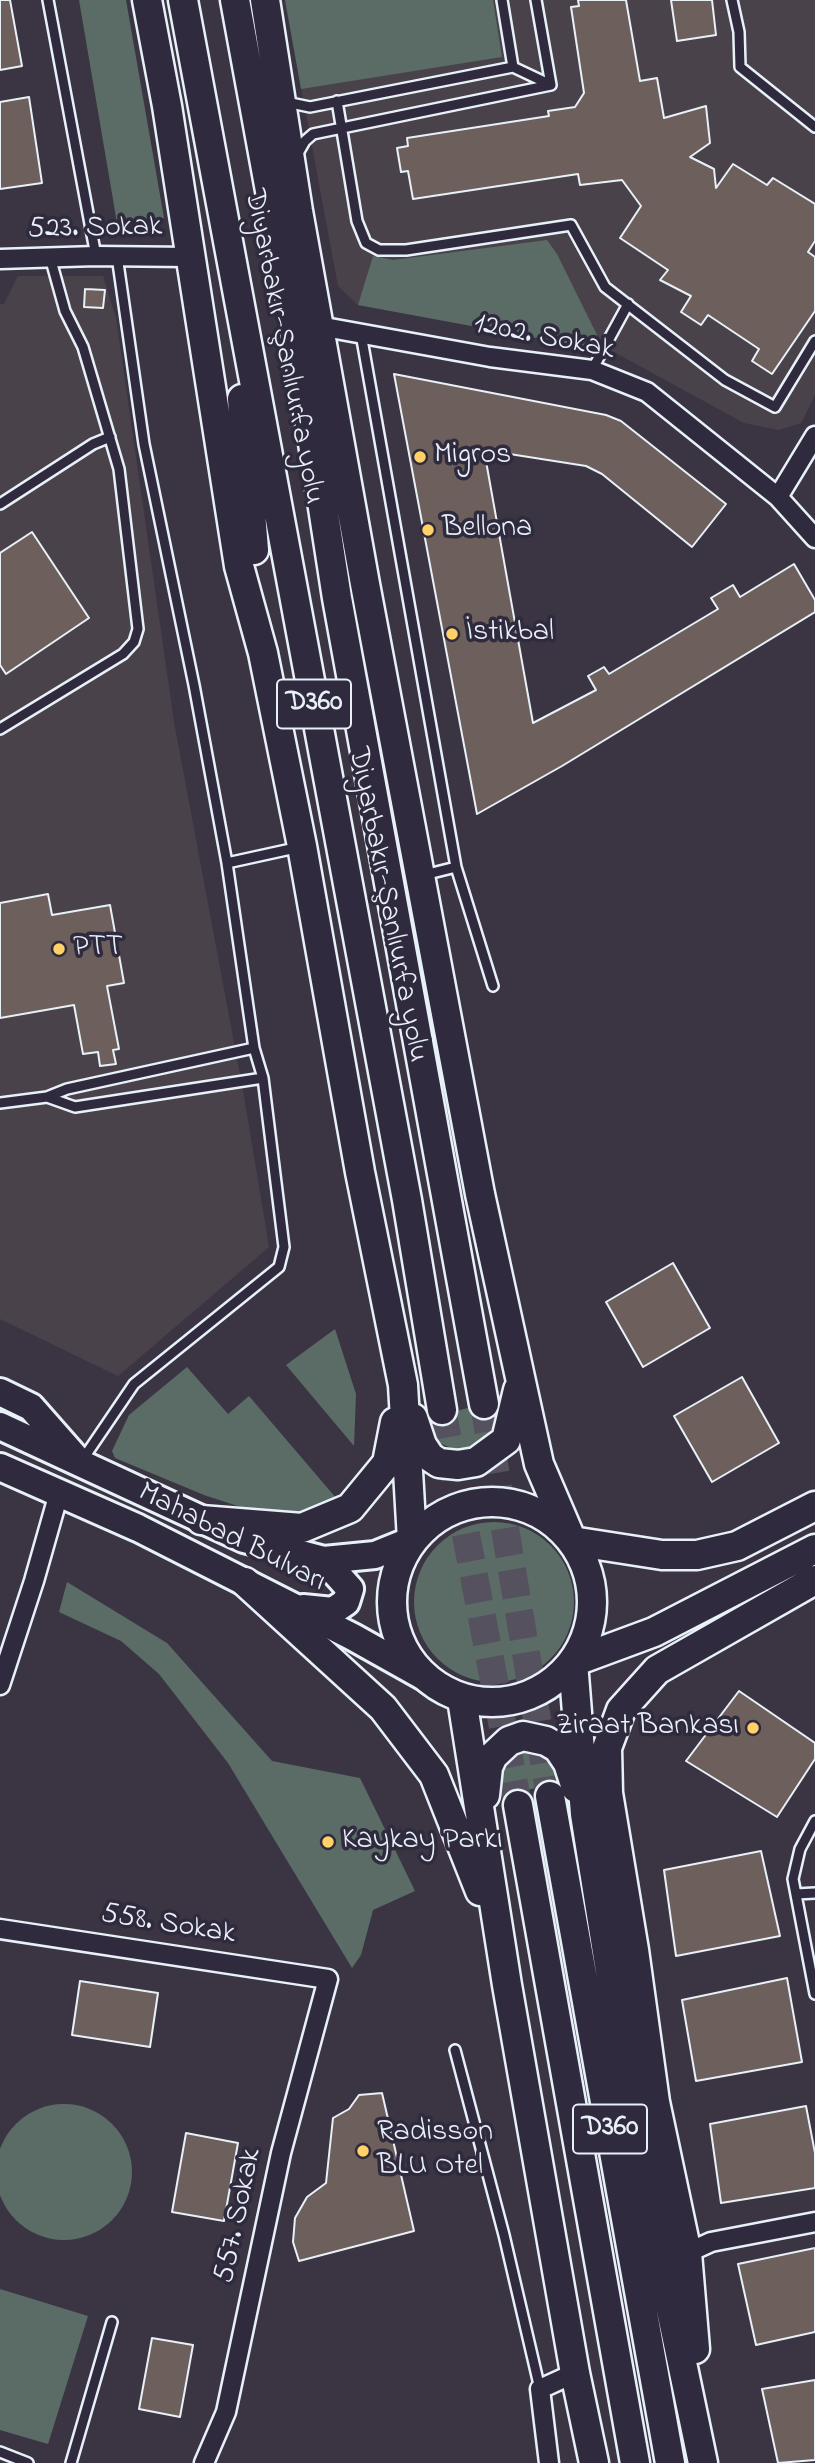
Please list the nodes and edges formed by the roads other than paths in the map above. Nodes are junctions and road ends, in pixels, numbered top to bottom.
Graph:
1 (48, 0) edge
2 (148, 0) edge
3 (183, 0) edge
4 (235, 0) edge
5 (265, 0) edge
6 (502, 0) edge
7 (536, 0) edge
8 (732, 0) edge
9 (513, 67) junction
10 (551, 85) junction
11 (337, 101) junction
12 (282, 102) junction
13 (815, 127) edge
14 (343, 128) junction
15 (291, 166) junction
16 (96, 256) junction
17 (117, 256) junction
18 (50, 257) junction
19 (190, 257) junction
20 (0, 259) edge
21 (232, 260) junction
22 (628, 304) junction
23 (307, 326) junction
24 (361, 334) junction
25 (815, 341) edge
26 (592, 370) junction
27 (815, 436) edge
28 (110, 437) junction
29 (778, 496) junction
30 (0, 504) edge
31 (815, 538) edge
32 (263, 653) junction
33 (0, 729) edge
34 (302, 846) junction
35 (228, 863) junction
36 (456, 867) junction
37 (420, 876) junction
38 (493, 986) dead end
39 (254, 1048) junction
40 (263, 1078) junction
41 (47, 1097) junction
42 (0, 1103) edge
43 (520, 1382) junction
44 (403, 1385) junction
45 (0, 1392) edge
46 (484, 1404) tunnel mouth
47 (442, 1409) tunnel mouth
48 (0, 1426) edge
49 (81, 1464) junction
50 (0, 1467) edge
51 (59, 1493) junction
52 (815, 1506) edge
53 (201, 1520) junction
54 (412, 1540) junction
55 (572, 1541) junction
56 (815, 1549) edge
57 (324, 1560) junction
58 (815, 1580) edge
59 (245, 1582) junction
60 (294, 1607) junction
61 (573, 1662) junction
62 (428, 1679) junction
63 (0, 1685) edge
64 (462, 1699) junction
65 (550, 1796) tunnel mouth
66 (519, 1805) tunnel mouth
67 (585, 1814) junction
68 (815, 1821) edge
69 (482, 1829) junction
70 (815, 1893) edge
71 (796, 1894) junction
72 (0, 1929) edge
73 (501, 1947) junction
74 (328, 1979) joint
75 (815, 1994) edge
76 (455, 2050) dead end
77 (815, 2222) edge
78 (687, 2253) junction
79 (112, 2322) dead end
80 (575, 2372) junction
81 (540, 2389) junction
82 (0, 2452) edge
83 (28, 2463) edge
84 (71, 2463) edge
85 (204, 2463) edge
86 (549, 2463) edge
87 (594, 2463) edge
88 (635, 2463) edge
89 (670, 2463) edge
90 (704, 2463) edge

1 - 16 lane
2 - 19 highway
3 - 21 highway, Diyarbakır-Şanlıurfa yolu / D360
4 - 23 highway, Diyarbakır-Şanlıurfa yolu / D360
5 - 12 highway
6 - 9 lane
7 - 10 lane
8 - 13 lane
9 - 10 lane
9 - 11 lane
10 - 14 lane
11 - 12 lane
11 - 14 lane
12 - 15 highway
14 - 15 lane
14 - 22 lane
15 - 23 highway
16 - 17 street, 523. Sokak
16 - 18 street, 523. Sokak
17 - 19 street, 523. Sokak
17 - 35 lane
18 - 20 street, 523. Sokak
18 - 28 lane
19 - 32 highway
21 - 32 highway
21 - 47 highway, Diyarbakır-Şanlıurfa yolu / D360
22 - 25 lane
22 - 26 lane
23 - 24 street, 1202. Sokak
23 - 37 highway
23 - 46 highway, Diyarbakır-Şanlıurfa yolu / D360
24 - 26 street, 1202. Sokak
24 - 36 lane
26 - 29 street, 1202. Sokak
27 - 29 street
28 - 30 lane
28 - 33 lane
29 - 31 street, 1202. Sokak
32 - 34 highway
34 - 35 lane
34 - 44 highway
35 - 39 lane
36 - 37 lane
36 - 38 lane
37 - 43 highway
39 - 40 lane
39 - 41 lane
40 - 41 lane
40 - 49 lane
41 - 42 lane
43 - 44 highway
43 - 55 highway
44 - 53 highway
44 - 54 highway
45 - 49 main road
48 - 49 main road, Mahabad Bulvarı
49 - 53 main road, Mahabad Bulvarı
50 - 51 main road, Mahabad Bulvarı
51 - 59 main road, Mahabad Bulvarı
51 - 63 street
52 - 55 highway
53 - 57 main road, Mahabad Bulvarı
54 - 55 highway
54 - 57 main road, Mahabad Bulvarı
54 - 62 highway
55 - 61 highway
56 - 61 highway
57 - 60 main road
58 - 78 highway
59 - 60 main road, Mahabad Bulvarı
59 - 73 highway
60 - 62 main road, Mahabad Bulvarı
61 - 64 highway
61 - 67 highway
62 - 64 highway
64 - 69 highway
65 - 89 highway, D360
66 - 88 highway, D360
67 - 69 highway
67 - 90 highway
68 - 71 lane
69 - 73 highway
70 - 71 lane
71 - 75 lane
72 - 74 street, 558. Sokak
73 - 80 highway
74 - 85 street, 557. Sokak
76 - 81 lane
77 - 78 street
78 - 90 highway
79 - 84 lane
80 - 81 street
80 - 87 highway
81 - 86 street
82 - 83 lane

